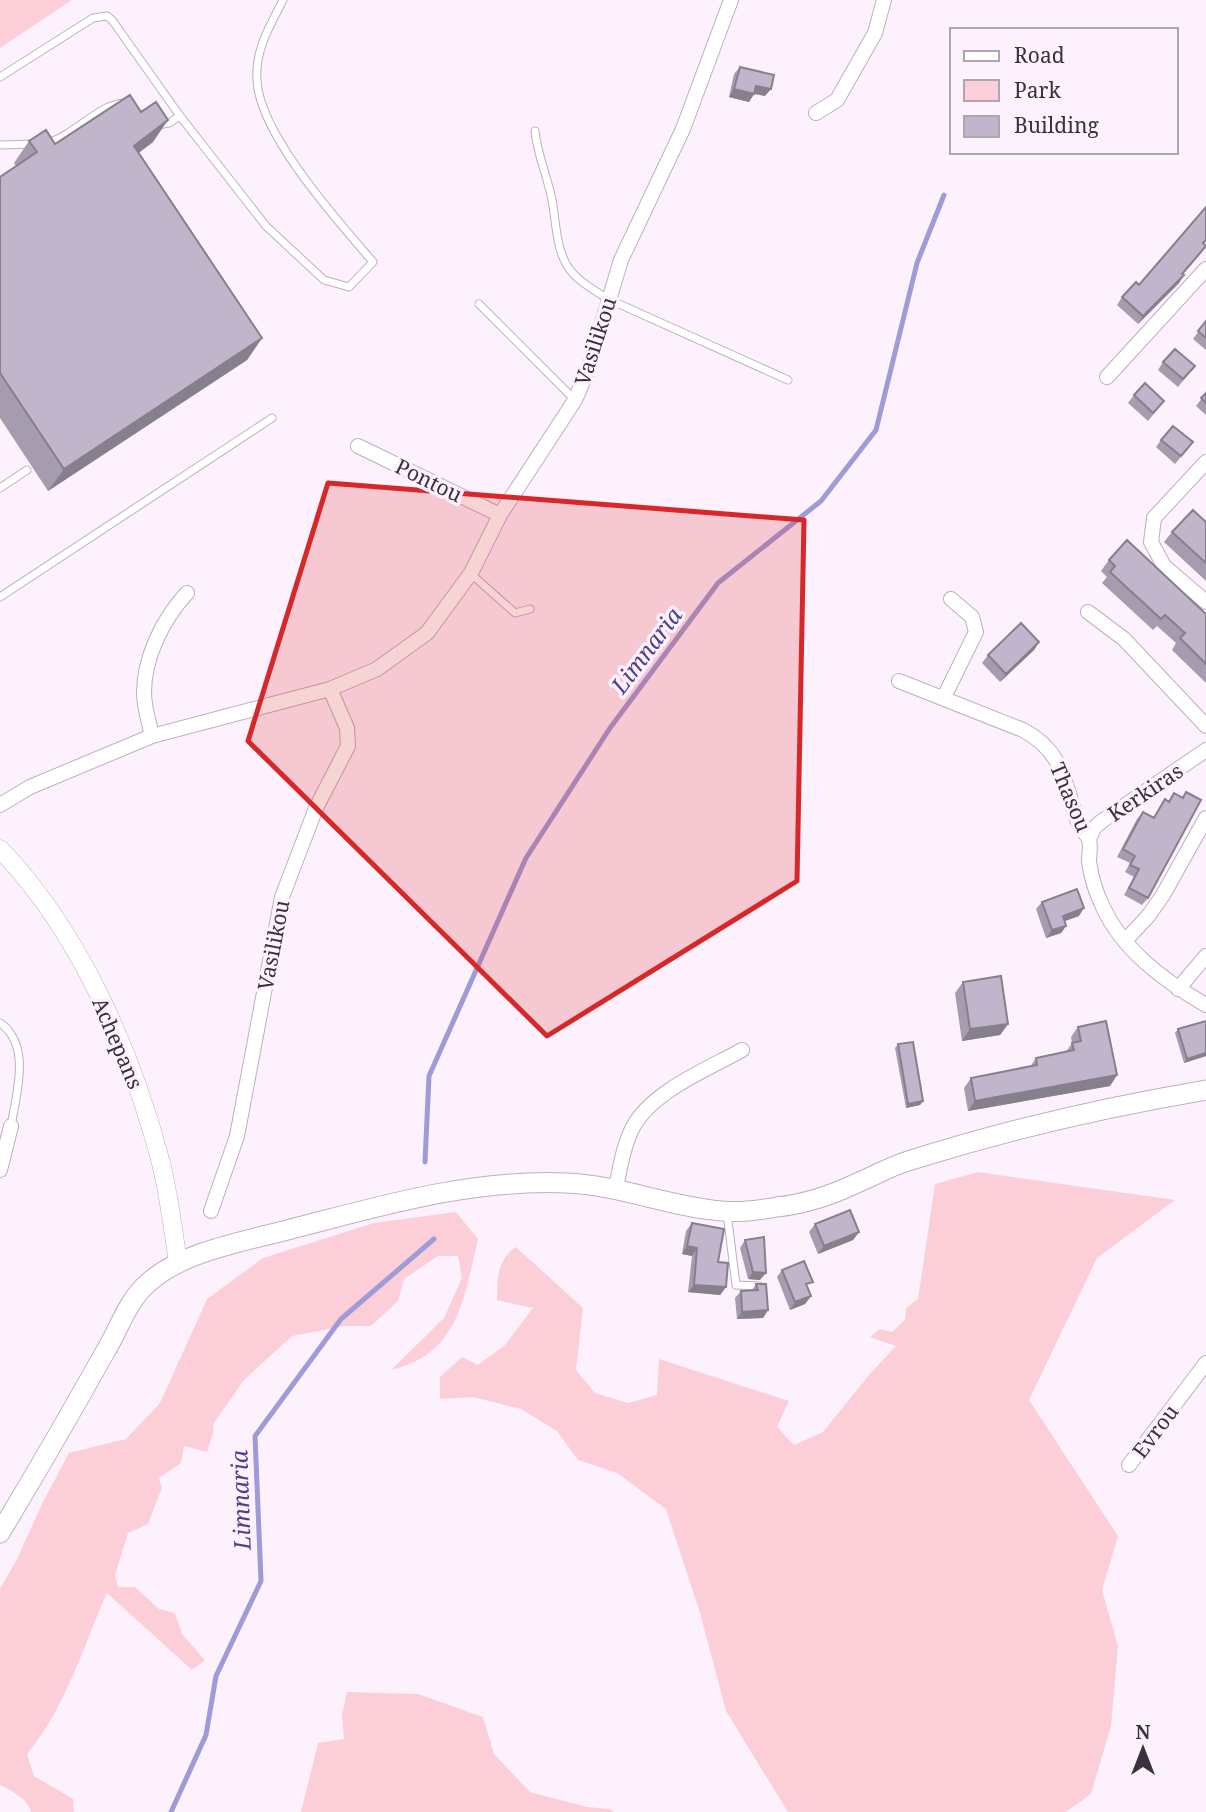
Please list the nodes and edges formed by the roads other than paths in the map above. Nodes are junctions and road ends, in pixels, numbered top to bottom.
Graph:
1 (284, 0) edge
2 (731, 0) edge
3 (884, 0) edge
4 (0, 78) edge
5 (135, 107) edge
6 (816, 113) dead end
7 (180, 116) junction
8 (149, 120) edge
9 (535, 131) dead end
10 (0, 145) edge
11 (1206, 269) edge
12 (608, 299) junction
13 (479, 304) dead end
14 (1107, 377) dead end
15 (788, 380) dead end
16 (575, 400) junction
17 (272, 418) dead end
18 (358, 446) dead end
19 (1206, 461) edge
20 (27, 470) dead end
21 (0, 488) edge
22 (500, 515) junction
23 (471, 573) junction
24 (187, 593) dead end
25 (0, 597) edge
26 (951, 599) dead end
27 (1206, 602) edge
28 (530, 609) dead end
29 (1088, 612) dead end
30 (899, 681) dead end
31 (330, 690) junction
32 (944, 697) junction
33 (1206, 726) edge
34 (152, 736) junction
35 (1206, 750) edge
36 (0, 805) edge
37 (1206, 818) edge
38 (1090, 839) junction
39 (0, 849) edge
40 (1125, 941) junction
41 (1206, 956) edge
42 (1178, 989) junction
43 (1206, 1005) edge
44 (0, 1023) edge
45 (742, 1050) dead end
46 (1206, 1090) edge
47 (11, 1126) joint
48 (0, 1170) edge
49 (615, 1188) junction
50 (211, 1211) dead end
51 (727, 1212) junction
52 (178, 1262) junction
53 (759, 1286) edge
54 (1206, 1363) edge
55 (1129, 1465) dead end
56 (0, 1533) edge

1 - 7 lane
2 - 12 street, Vasilikou
3 - 6 street
4 - 7 lane
5 - 10 lane
7 - 8 lane
9 - 12 lane
11 - 14 street
12 - 15 lane
12 - 16 street, Vasilikou
13 - 16 lane
16 - 22 street, Vasilikou
17 - 25 lane
18 - 22 street, Pontou
19 - 27 street
20 - 21 lane
22 - 23 street, Vasilikou
23 - 28 lane
23 - 31 street, Vasilikou
24 - 34 street
26 - 32 street
29 - 33 street
30 - 32 street, Thasou
31 - 34 street, Vasilikou
31 - 50 street, Vasilikou
32 - 38 street, Thasou
34 - 36 street, Vasilikou
35 - 38 street, Kerkiras
37 - 40 street
38 - 40 street, Thasou
39 - 52 street, Achepans
40 - 42 street, Thasou
41 - 42 street
42 - 43 street, Thasou
44 - 47 lane
45 - 49 street
46 - 51 main road
47 - 48 street
49 - 51 main road
49 - 52 main road
51 - 53 lane
52 - 56 main road
54 - 55 street, Evrou

